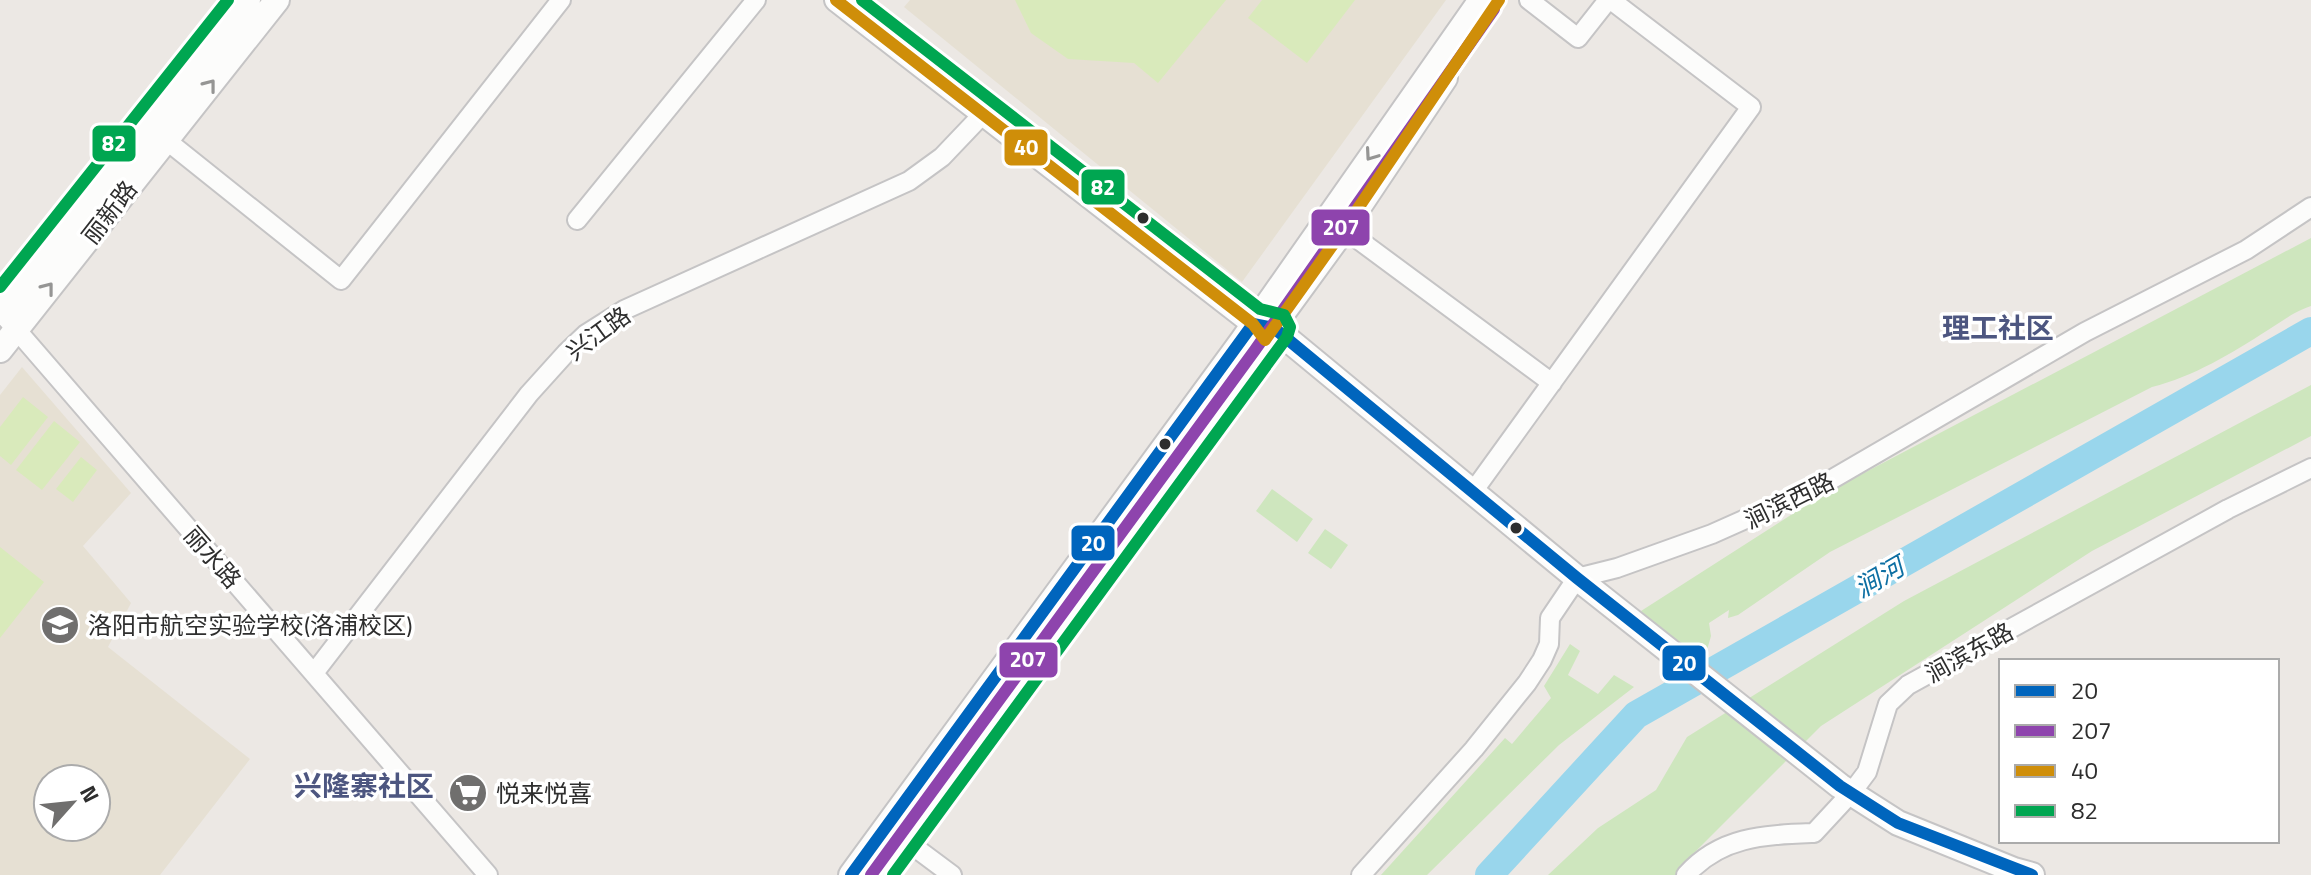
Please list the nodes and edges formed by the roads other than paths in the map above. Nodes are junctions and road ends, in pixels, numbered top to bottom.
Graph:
1 (248, 0) edge
2 (277, 0) edge
3 (561, 0) edge
4 (756, 0) edge
5 (836, 0) edge
6 (1481, 0) edge
7 (1499, 0) edge
8 (1529, 0) edge
9 (1610, 0) edge
10 (982, 115) junction
11 (157, 133) junction
12 (2311, 207) edge
13 (577, 220) dead end
14 (1344, 229) junction
15 (5, 318) edge
16 (1264, 331) junction
17 (0, 350) edge
18 (1552, 383) junction
19 (2311, 468) edge
20 (1472, 493) junction
21 (1574, 586) junction
22 (314, 673) junction
23 (1841, 795) junction
24 (901, 837) junction
25 (488, 875) edge
26 (851, 875) edge
27 (873, 875) edge
28 (952, 875) edge
29 (1361, 875) edge
30 (1686, 875) edge
31 (1985, 875) edge
32 (2032, 875) edge

1 - 11 main road, 丽新路
11 -> 2 main road, 丽新路
3 - 11 street
4 - 13 street
5 - 10 street
6 -> 16 main road
7 - 14 main road
8 - 9 street
9 - 18 street
10 - 16 street
10 - 22 street, 兴江路
11 - 15 main road, 丽新路
12 - 21 street, 涧滨西路
14 - 16 main road
14 - 18 street
15 - 17 main road, 丽新路
15 - 22 street, 丽水路
16 - 20 main road
16 - 21 main road
16 - 24 main road
16 - 26 main road
18 - 20 street
19 - 23 street, 涧滨东路
20 - 21 main road
21 - 23 main road
21 - 29 street
22 - 25 street, 丽水路
23 - 30 street, 涧滨东路
23 - 31 main road
23 - 32 main road
24 - 27 main road
24 - 28 street

